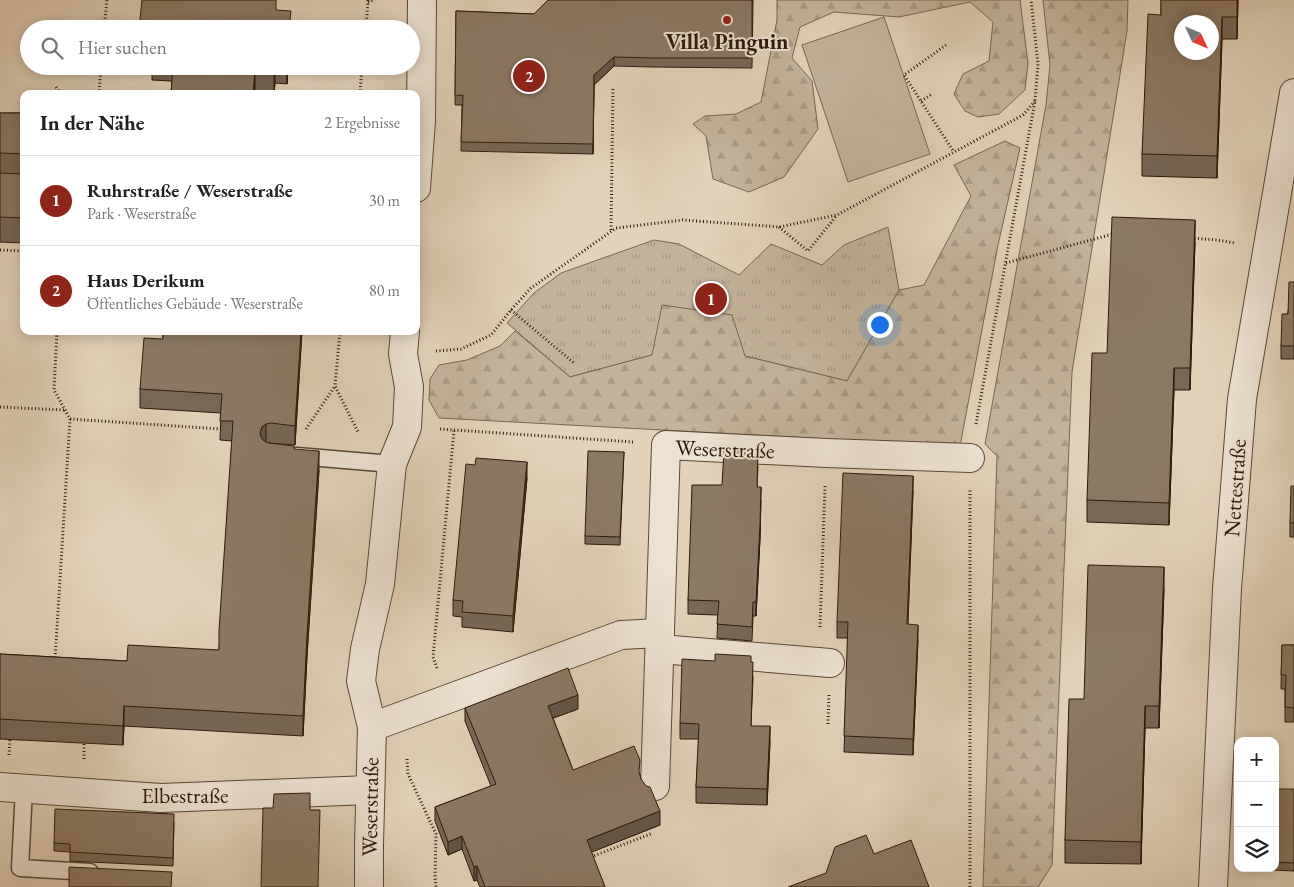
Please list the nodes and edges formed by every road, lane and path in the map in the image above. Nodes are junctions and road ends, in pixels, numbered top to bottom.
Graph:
1 (107, 0) edge
2 (374, 0) edge
3 (422, 0) edge
4 (1031, 0) edge
5 (368, 1) edge
6 (105, 20) edge
7 (367, 20) edge
8 (946, 45) dead end
9 (100, 75) edge
10 (361, 75) edge
11 (56, 87) dead end
12 (613, 89) dead end
13 (58, 90) edge
14 (99, 90) edge
15 (360, 90) edge
16 (1294, 93) edge
17 (932, 94) dead end
18 (921, 101) junction
19 (1035, 101) junction
20 (420, 134) edge
21 (954, 152) junction
22 (837, 215) junction
23 (779, 227) junction
24 (611, 231) junction
25 (1115, 234) edge
26 (1189, 238) edge
27 (1268, 245) junction
28 (0, 250) edge
29 (20, 251) edge
30 (1006, 263) junction
31 (511, 310) junction
32 (58, 335) edge
33 (340, 335) edge
34 (404, 342) edge
35 (574, 363) dead end
36 (335, 386) junction
37 (0, 407) edge
38 (66, 410) junction
39 (70, 418) junction
40 (407, 427) junction
41 (221, 429) edge
42 (454, 430) junction
43 (302, 434) dead end
44 (361, 438) dead end
45 (666, 445) junction
46 (826, 453) junction
47 (279, 454) edge
48 (970, 458) junction
49 (392, 464) junction
50 (660, 641) junction
51 (46, 659) edge
52 (830, 663) junction
53 (447, 700) junction
54 (405, 714) junction
55 (828, 724) dead end
56 (372, 727) junction
57 (655, 786) dead end
58 (12, 788) edge
59 (370, 790) junction
60 (640, 833) edge
61 (653, 833) dead end
62 (642, 838) junction
63 (618, 841) edge
64 (620, 846) junction
65 (588, 859) edge
66 (106, 873) edge
67 (369, 887) edge
68 (436, 887) edge
69 (970, 887) edge
70 (1213, 887) edge

1 - 6 path
2 - 5 path
3 - 20 street
4 - 19 path
5 - 7 path
8 - 18 path
9 - 14 path
10 - 15 path
11 - 13 path
12 - 24 path
16 - 27 street, Nettestraße
17 - 18 path
18 - 21 path
19 - 21 path
19 - 30 path
21 - 22 path
22 - 23 path
22 - 23 path
23 - 24 path
24 - 31 path
25 - 30 path
26 - 27 path
27 - 70 street, Nettestraße
28 - 29 path
30 - 48 path
31 - 34 path
31 - 35 path
32 - 38 path
33 - 36 path
34 - 40 street, Weserstraße
36 - 43 path
36 - 44 path
37 - 38 path
38 - 39 path
39 - 41 path
39 - 51 path
40 - 42 path
40 - 49 street, Weserstraße
42 - 45 path
42 - 53 path
45 - 46 street, Weserstraße
45 - 50 street, Weserstraße
46 - 48 street, Weserstraße
46 - 52 path
47 - 49 lane
48 - 69 path
49 - 56 street, Weserstraße
50 - 52 street, Weserstraße
50 - 53 street, Weserstraße
50 - 57 street, Weserstraße
52 - 55 path
53 - 54 street, Weserstraße
54 - 56 street, Weserstraße
54 - 68 path
56 - 59 street, Weserstraße
58 - 59 street, Elbestraße
58 - 66 lane
59 - 67 street, Weserstraße
60 - 62 path
61 - 62 path
62 - 64 path
63 - 64 path
64 - 65 path

